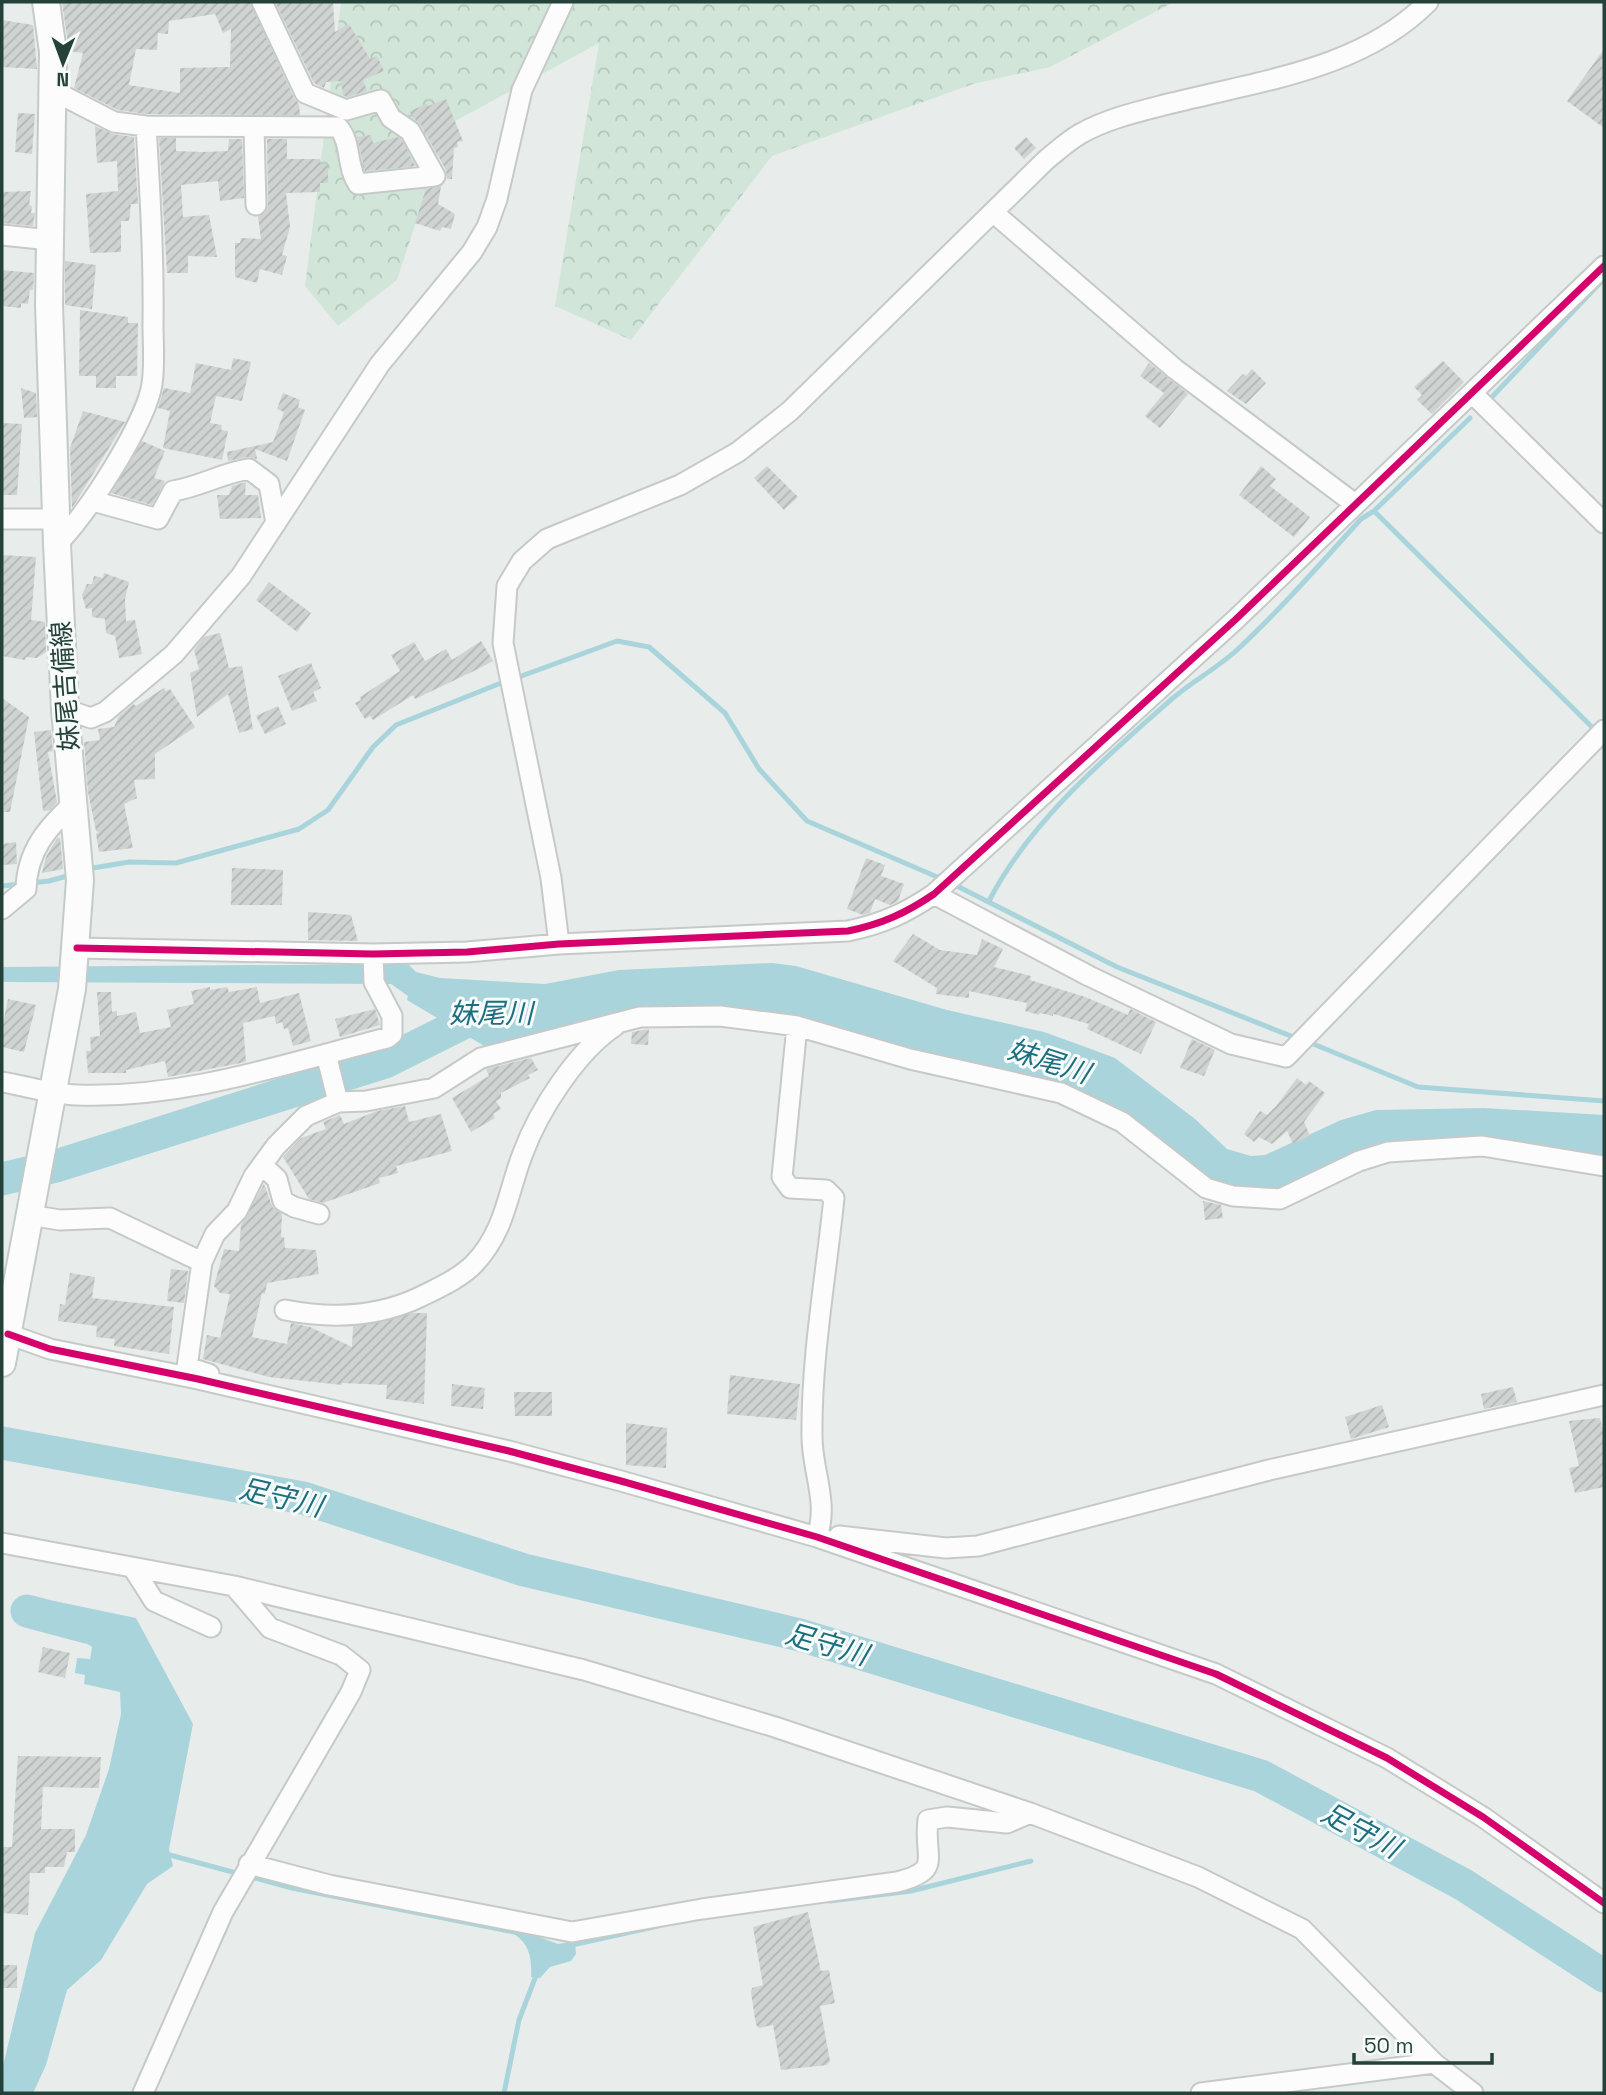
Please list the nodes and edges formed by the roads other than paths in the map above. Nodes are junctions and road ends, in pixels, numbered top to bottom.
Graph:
1 (46, 2) edge
2 (262, 2) edge
3 (563, 2) edge
4 (1427, 2) edge
5 (52, 90) junction
6 (146, 127) junction
7 (254, 129) junction
8 (256, 205) dead end
9 (995, 213) junction
10 (2, 235) edge
11 (50, 240) junction
12 (1604, 266) edge
13 (1473, 394) junction
14 (93, 501) junction
15 (1355, 504) junction
16 (2, 519) edge
17 (276, 523) junction
18 (1604, 523) edge
19 (58, 532) junction
20 (65, 709) junction
21 (1600, 734) edge
22 (74, 803) junction
23 (943, 885) junction
24 (2, 909) edge
25 (559, 944) junction
26 (77, 954) junction
27 (373, 967) junction
28 (622, 1021) junction
29 (797, 1027) junction
30 (327, 1058) junction
31 (2, 1082) edge
32 (53, 1091) junction
33 (337, 1099) junction
34 (262, 1165) junction
35 (1604, 1166) edge
36 (31, 1206) junction
37 (318, 1214) dead end
38 (202, 1262) junction
39 (285, 1310) dead end
40 (5, 1348) edge
41 (248, 1391) junction
42 (1604, 1395) edge
43 (817, 1536) junction
44 (2, 1544) edge
45 (133, 1568) junction
46 (234, 1586) junction
47 (211, 1627) dead end
48 (1030, 1813) junction
49 (245, 1872) junction
50 (1604, 1903) edge
51 (1434, 2063) junction
52 (144, 2093) edge
53 (1201, 2093) edge
54 (1473, 2093) edge

1 - 5 main road, 妹尾吉備線
2 - 7 street
3 - 17 street
4 - 9 street
5 - 6 street
5 - 11 main road, 妹尾吉備線
6 - 7 street
6 - 14 street
7 - 8 street
9 - 15 street
9 - 25 street
10 - 11 street
11 - 19 main road, 妹尾吉備線
12 - 13 street
13 - 15 street
13 - 18 street
14 - 17 street
14 - 19 street
15 - 23 street
16 - 19 street
17 - 20 street
19 - 20 main road, 妹尾吉備線
20 - 22 main road, 妹尾吉備線
21 - 23 street
22 - 24 street
22 - 26 main road, 妹尾吉備線
23 - 25 street
25 - 27 street
26 - 27 street
26 - 32 main road, 妹尾吉備線
27 - 30 street
28 - 29 street
28 - 33 street
28 - 39 street
29 - 35 street
29 - 43 street
30 - 32 street
30 - 33 street
31 - 32 street
32 - 36 main road, 妹尾吉備線
33 - 34 street
34 - 37 street
34 - 38 street
36 - 38 street
36 - 40 main road, 妹尾吉備線
38 - 41 street
40 - 41 street
41 - 43 street
42 - 43 street
43 - 50 street
44 - 45 street
45 - 46 street
45 - 47 street
46 - 48 street
46 - 49 street
48 - 49 street
48 - 51 street
49 - 52 street
51 - 53 street
51 - 54 street

